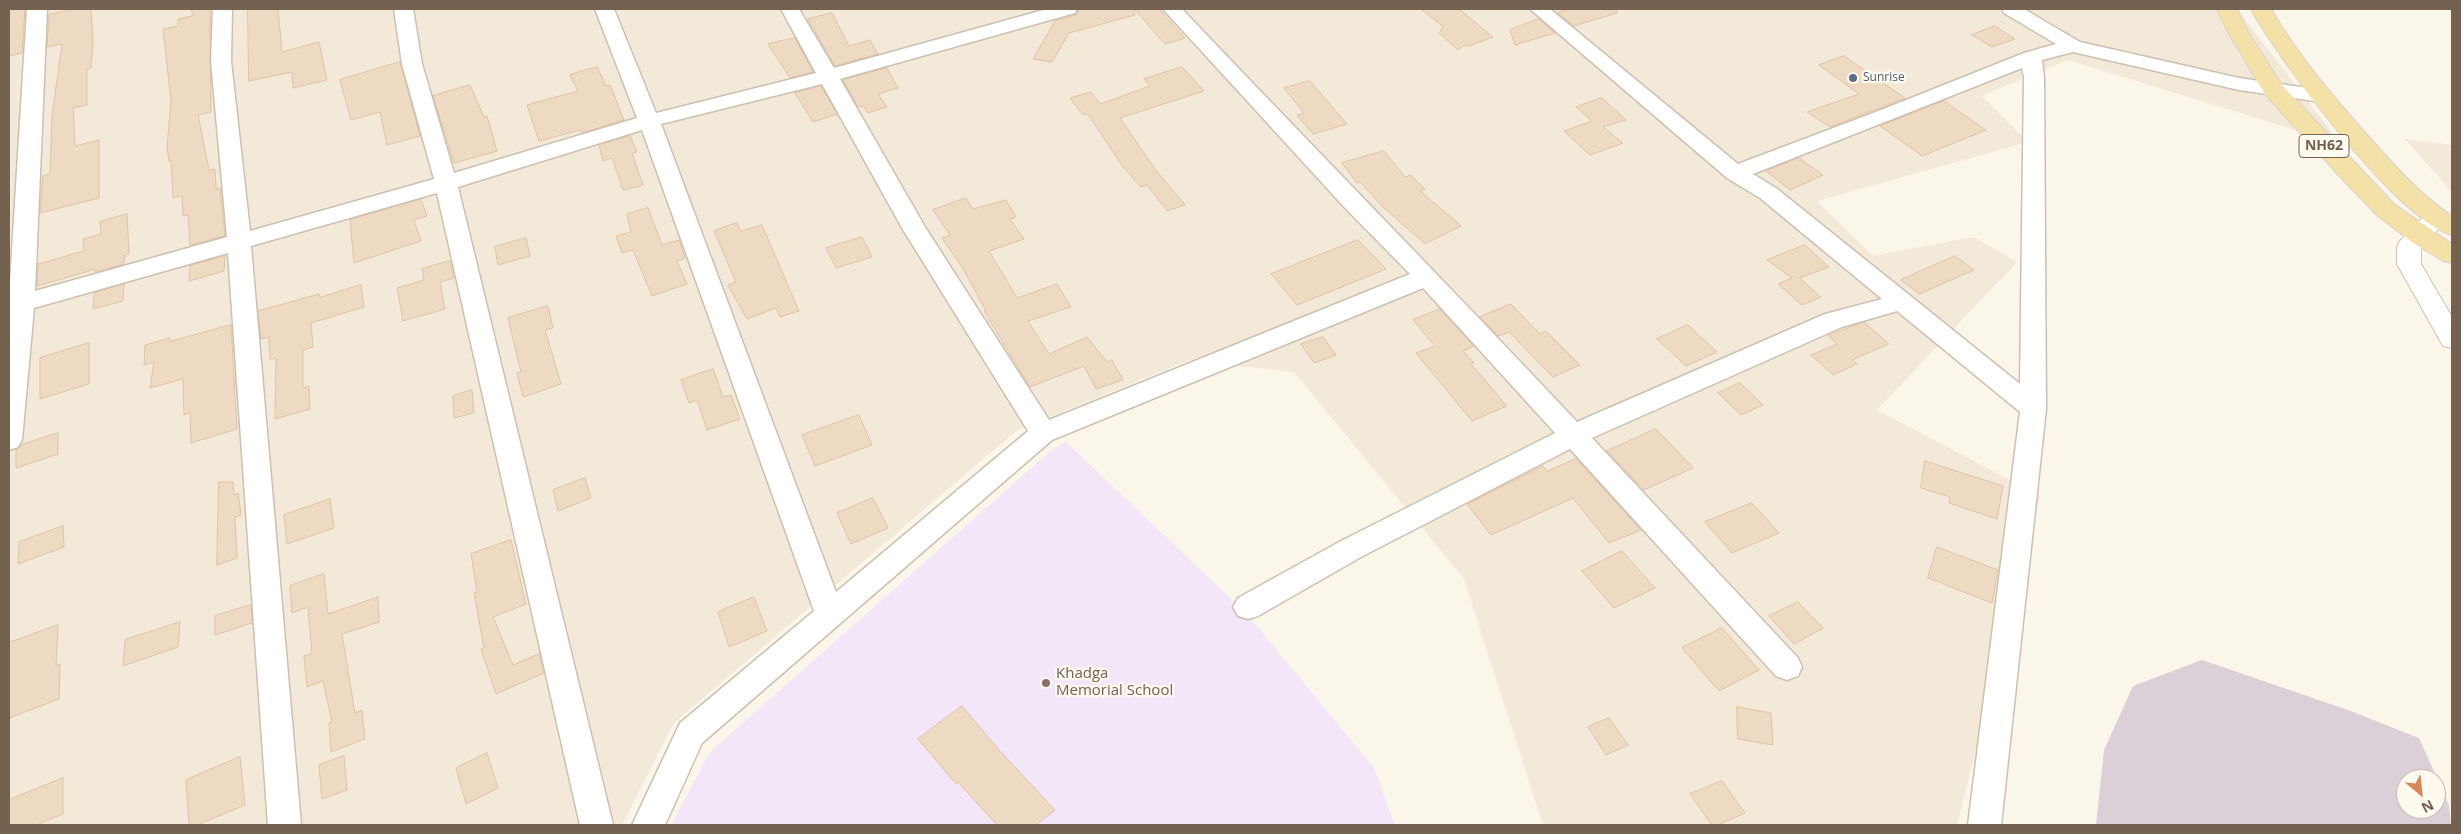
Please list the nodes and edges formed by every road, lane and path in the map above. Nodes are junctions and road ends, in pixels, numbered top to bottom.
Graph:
1 (37, 9) edge
2 (222, 9) edge
3 (403, 9) edge
4 (604, 9) edge
5 (790, 9) edge
6 (1068, 9) edge
7 (1172, 9) edge
8 (1539, 9) edge
9 (2011, 9) edge
10 (2227, 9) edge
11 (2262, 9) edge
12 (2073, 46) junction
13 (2031, 57) junction
14 (828, 76) junction
15 (2273, 89) junction
16 (2321, 96) junction
17 (649, 121) junction
18 (1735, 173) junction
19 (446, 183) junction
20 (2436, 227) edge
21 (239, 241) junction
22 (2452, 255) edge
23 (1427, 277) junction
24 (1901, 302) junction
25 (15, 305) edge
26 (2452, 339) edge
27 (2033, 409) junction
28 (1043, 434) junction
29 (1574, 435) junction
30 (9, 440) edge
31 (1248, 607) dead end
32 (830, 615) junction
33 (1787, 667) dead end
34 (284, 825) edge
35 (596, 825) edge
36 (648, 825) edge
37 (1985, 825) edge

1 - 25 street
2 - 21 street
3 - 19 street
4 - 17 street
5 - 14 street
6 - 14 street
7 - 23 street
8 - 18 street
9 - 12 street
10 - 15 main road, NH62
11 - 16 main road, NH62
12 - 13 street
12 - 15 street
13 - 18 street
13 - 27 street
14 - 17 street
14 - 28 street
15 - 16 street
15 - 20 main road, NH62
16 - 20 main road, NH62
17 - 19 street
17 - 32 street
18 - 24 street
19 - 21 street
19 - 35 street
20 - 22 main road, NH62
20 - 26 street
21 - 25 street
21 - 34 street
23 - 28 street
23 - 29 street
24 - 27 street
24 - 29 street
25 - 30 street
27 - 37 street
28 - 32 street
29 - 31 street
29 - 33 street
32 - 36 street

